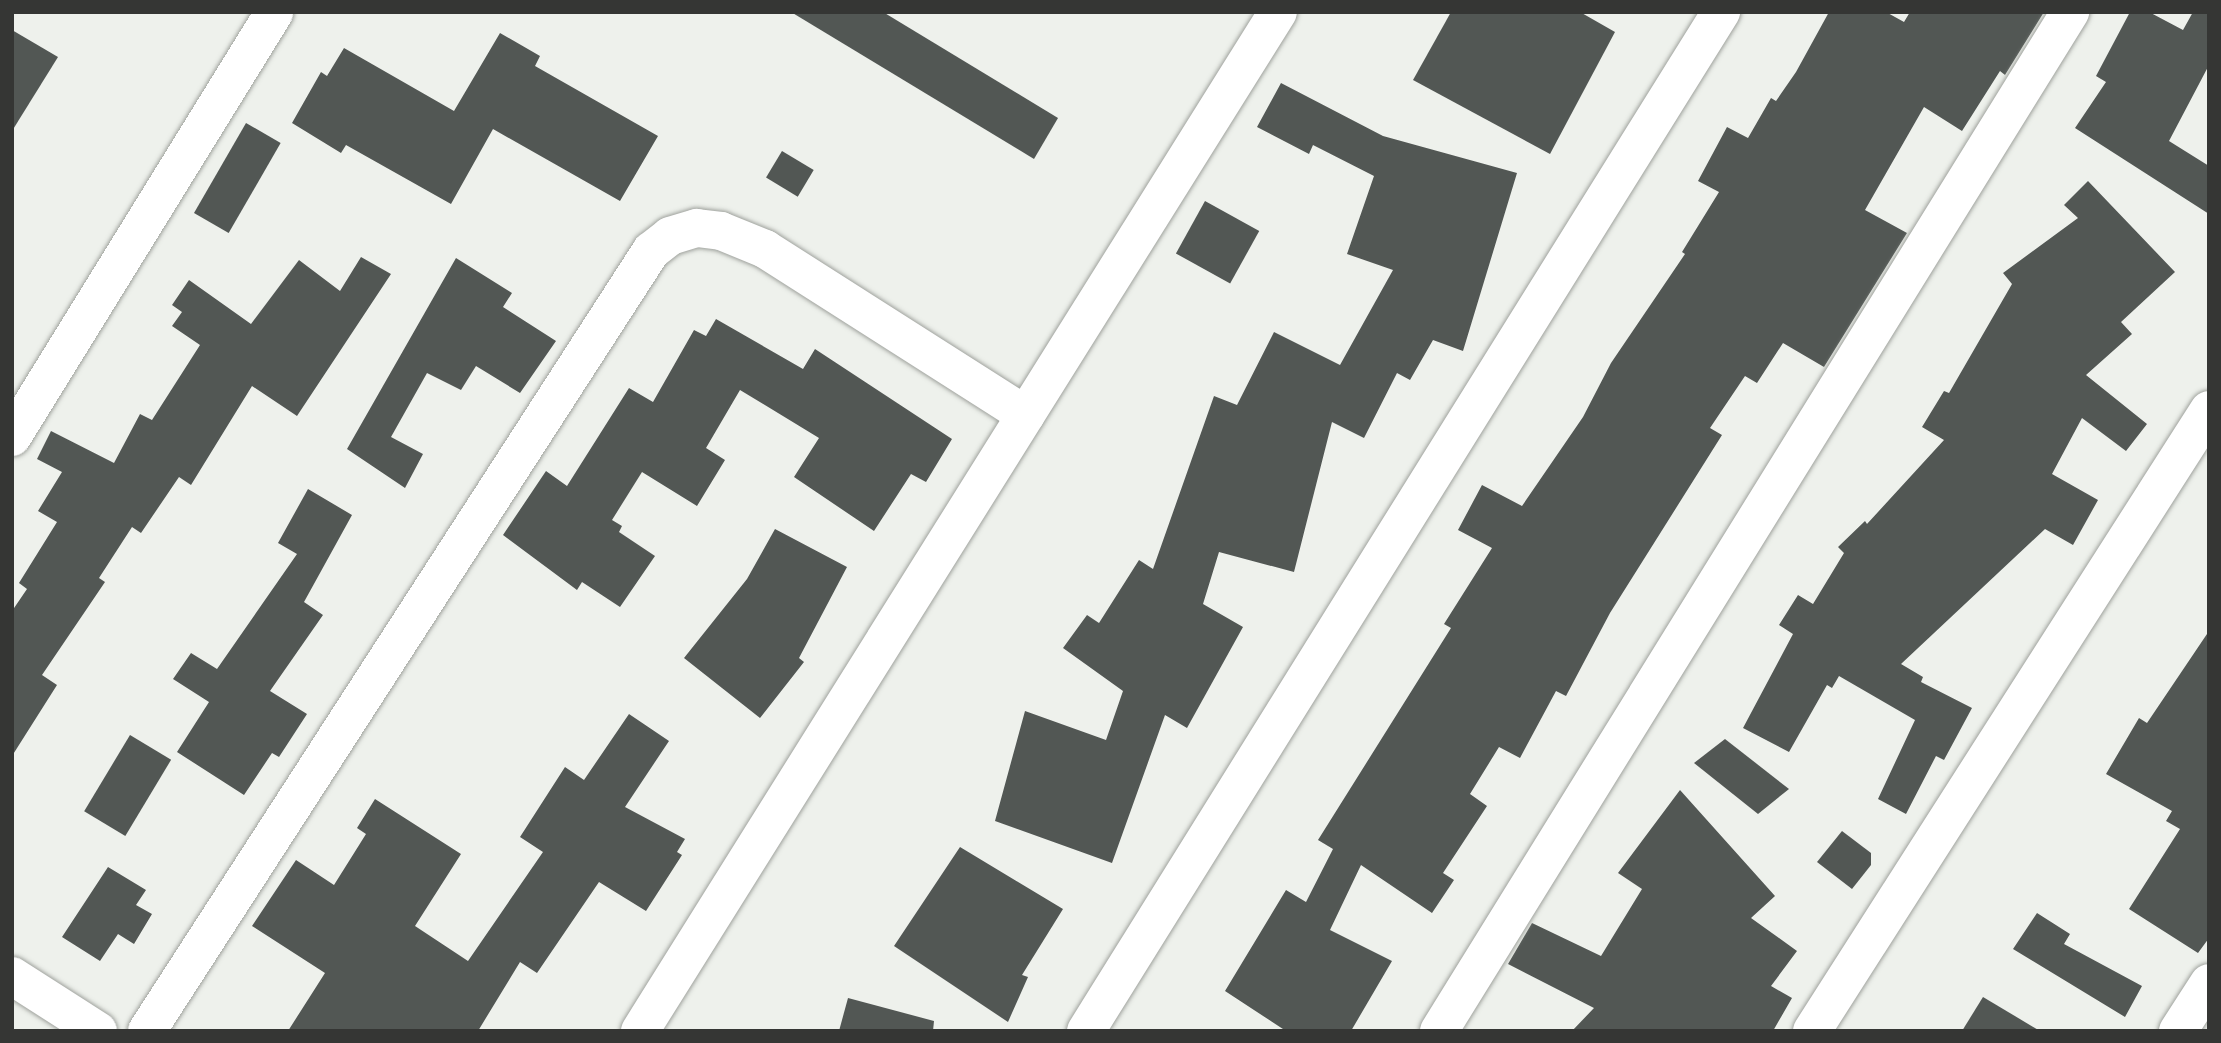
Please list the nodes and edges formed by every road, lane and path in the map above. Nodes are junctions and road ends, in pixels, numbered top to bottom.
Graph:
1 (1278, 12) edge
2 (1721, 12) edge
3 (2070, 12) edge
4 (272, 13) edge
5 (2209, 410) edge
6 (1026, 415) junction
7 (12, 437) edge
8 (12, 976) edge
9 (2209, 983) edge
10 (98, 1031) edge
11 (147, 1031) edge
12 (640, 1031) edge
13 (1086, 1031) edge
14 (1439, 1031) edge
15 (1812, 1031) edge
16 (2178, 1031) edge

1 - 6 street
2 - 13 street
3 - 14 street
4 - 7 street
5 - 15 street
6 - 11 street
6 - 12 street
8 - 10 street
9 - 16 street

